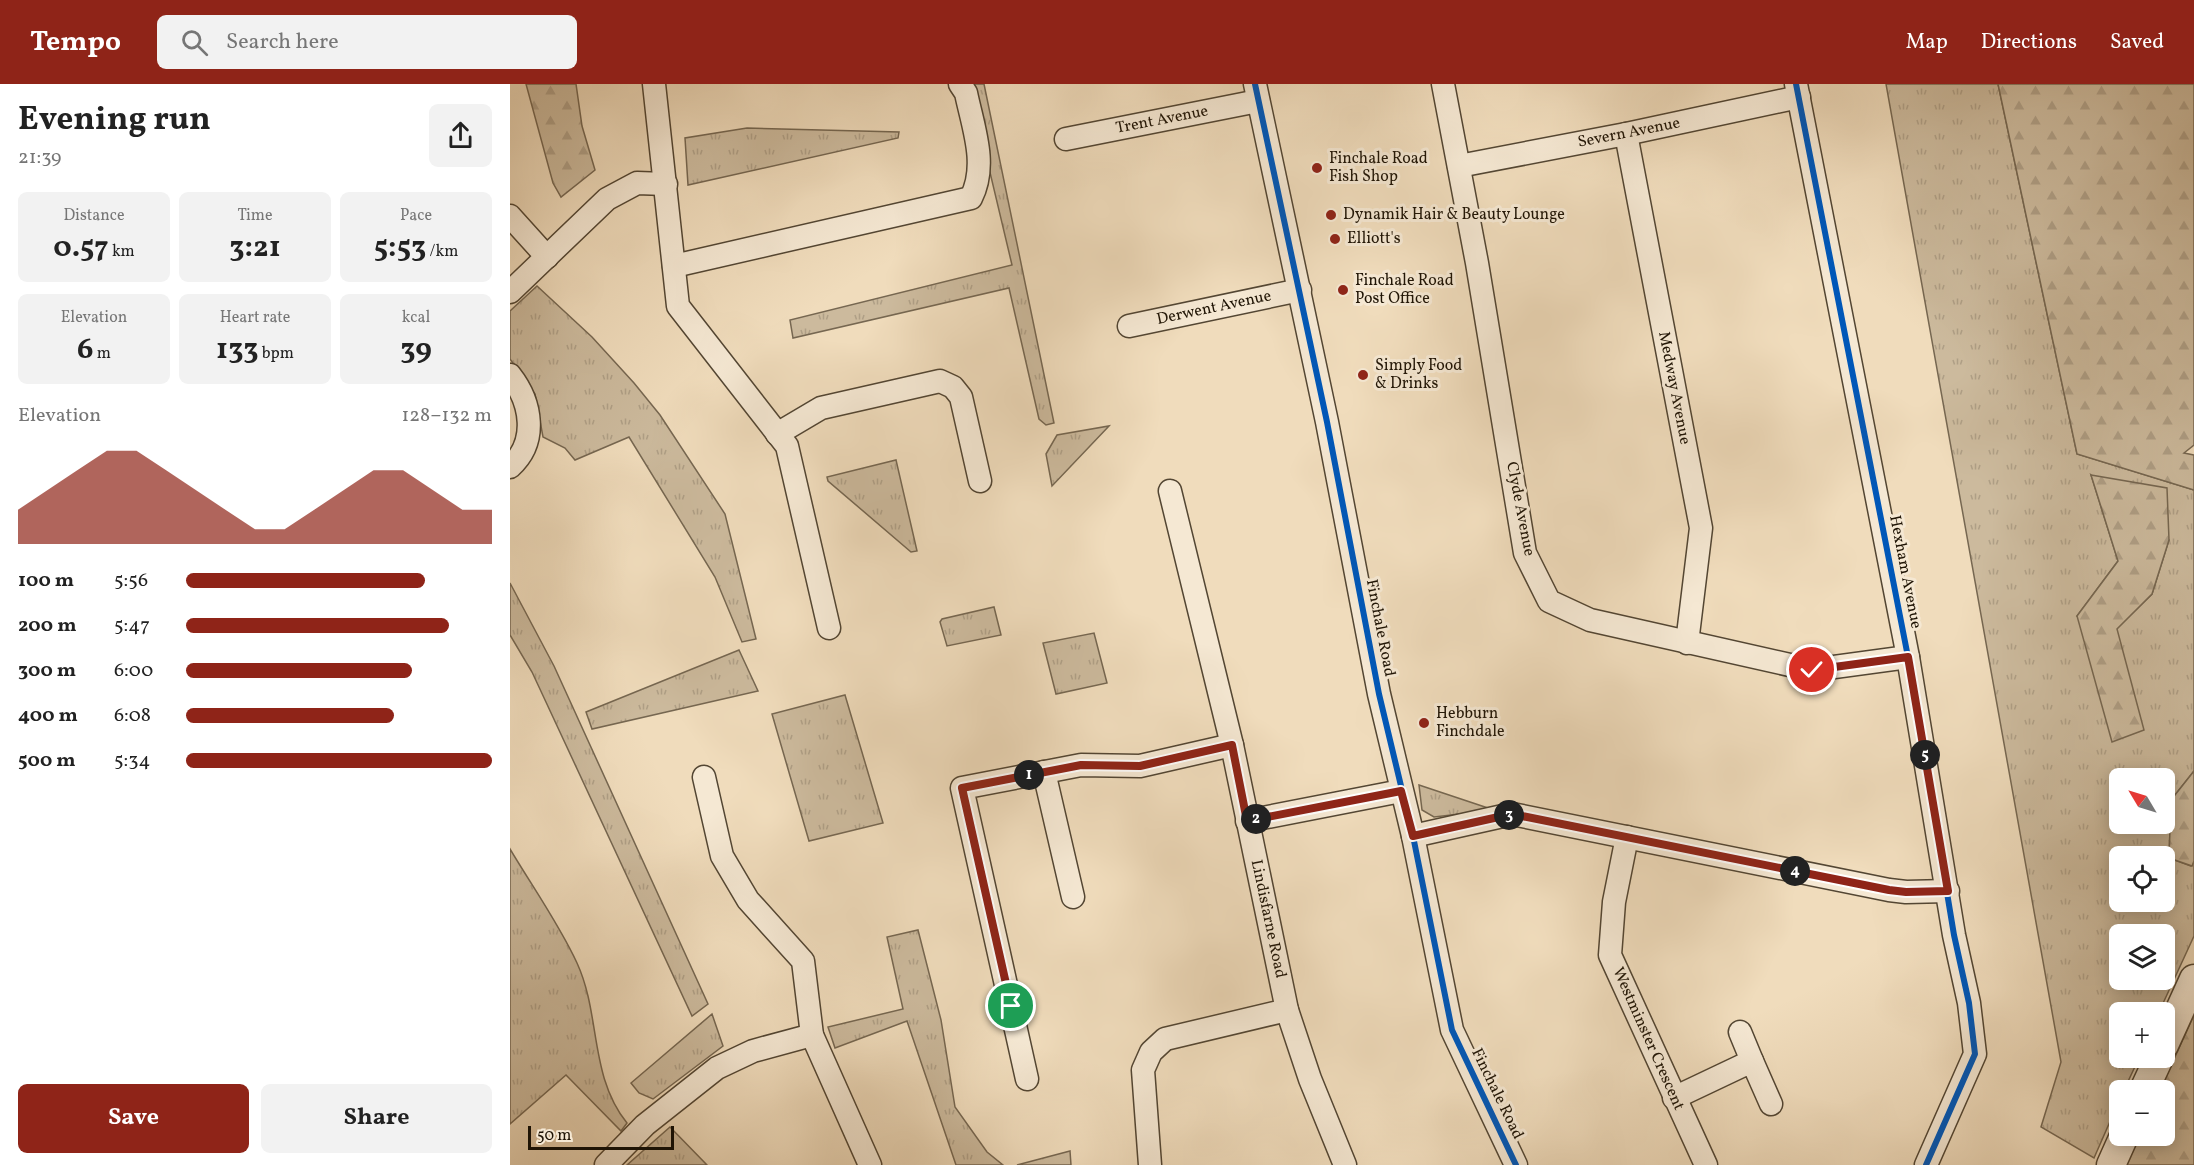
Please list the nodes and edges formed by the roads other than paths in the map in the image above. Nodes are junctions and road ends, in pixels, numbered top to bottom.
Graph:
1 (654, 84) edge
2 (960, 84) edge
3 (1443, 84) edge
4 (1798, 91) edge
5 (1256, 92) edge
6 (1626, 134) junction
7 (1066, 139) dead end
8 (1459, 166) junction
9 (666, 184) junction
10 (510, 216) edge
11 (547, 256) junction
12 (674, 266) junction
13 (1300, 290) junction
14 (510, 292) edge
15 (1129, 326) dead end
16 (510, 375) edge
17 (777, 434) junction
18 (510, 467) edge
19 (980, 481) dead end
20 (1170, 491) dead end
21 (829, 628) dead end
22 (1687, 643) junction
23 (1908, 657) junction
24 (1232, 745) junction
25 (1044, 772) junction
26 (704, 777) dead end
27 (1401, 791) junction
28 (1247, 821) junction
29 (1413, 836) junction
30 (1627, 837) junction
31 (1948, 891) junction
32 (1073, 897) dead end
33 (2194, 979) edge
34 (1287, 1010) junction
35 (2175, 1021) edge
36 (1740, 1032) dead end
37 (812, 1035) junction
38 (1752, 1061) junction
39 (1027, 1079) dead end
40 (1674, 1098) junction
41 (1771, 1104) dead end
42 (2119, 1146) edge
43 (606, 1165) edge
44 (870, 1165) edge
45 (1150, 1165) edge
46 (1345, 1165) edge
47 (1516, 1165) edge
48 (1706, 1165) edge
49 (1926, 1165) edge
50 (2110, 1165) edge

1 - 9 street
2 - 12 street
3 - 8 street, Clyde Avenue
4 - 6 street, Severn Avenue
4 - 23 street, Hexham Avenue
5 - 7 street, Trent Avenue
5 - 13 street, Finchale Road
6 - 8 street, Severn Avenue
6 - 22 street, Medway Avenue
8 - 22 street, Clyde Avenue
9 - 11 street
9 - 12 street
10 - 11 street
11 - 14 street
12 - 17 street
13 - 15 street, Derwent Avenue
13 - 27 street, Finchale Road
16 - 18 street
17 - 19 street
17 - 21 street
20 - 24 street, Lindisfarne Road
22 - 23 street, Clyde Avenue
23 - 31 street, Hexham Avenue
24 - 25 street
24 - 28 street, Lindisfarne Road
25 - 32 street
25 - 39 street
26 - 37 street
27 - 28 street
27 - 29 street, Finchale Road
28 - 34 street, Lindisfarne Road
29 - 30 street
29 - 47 street, Finchale Road
30 - 31 street
30 - 40 street, Westminster Crescent
31 - 49 street, Hexham Avenue
33 - 35 street
34 - 45 street
34 - 46 street, Lindisfarne Road
36 - 38 street
37 - 43 street
37 - 44 street
38 - 40 street
38 - 41 street
40 - 48 street, Westminster Crescent
42 - 50 street

